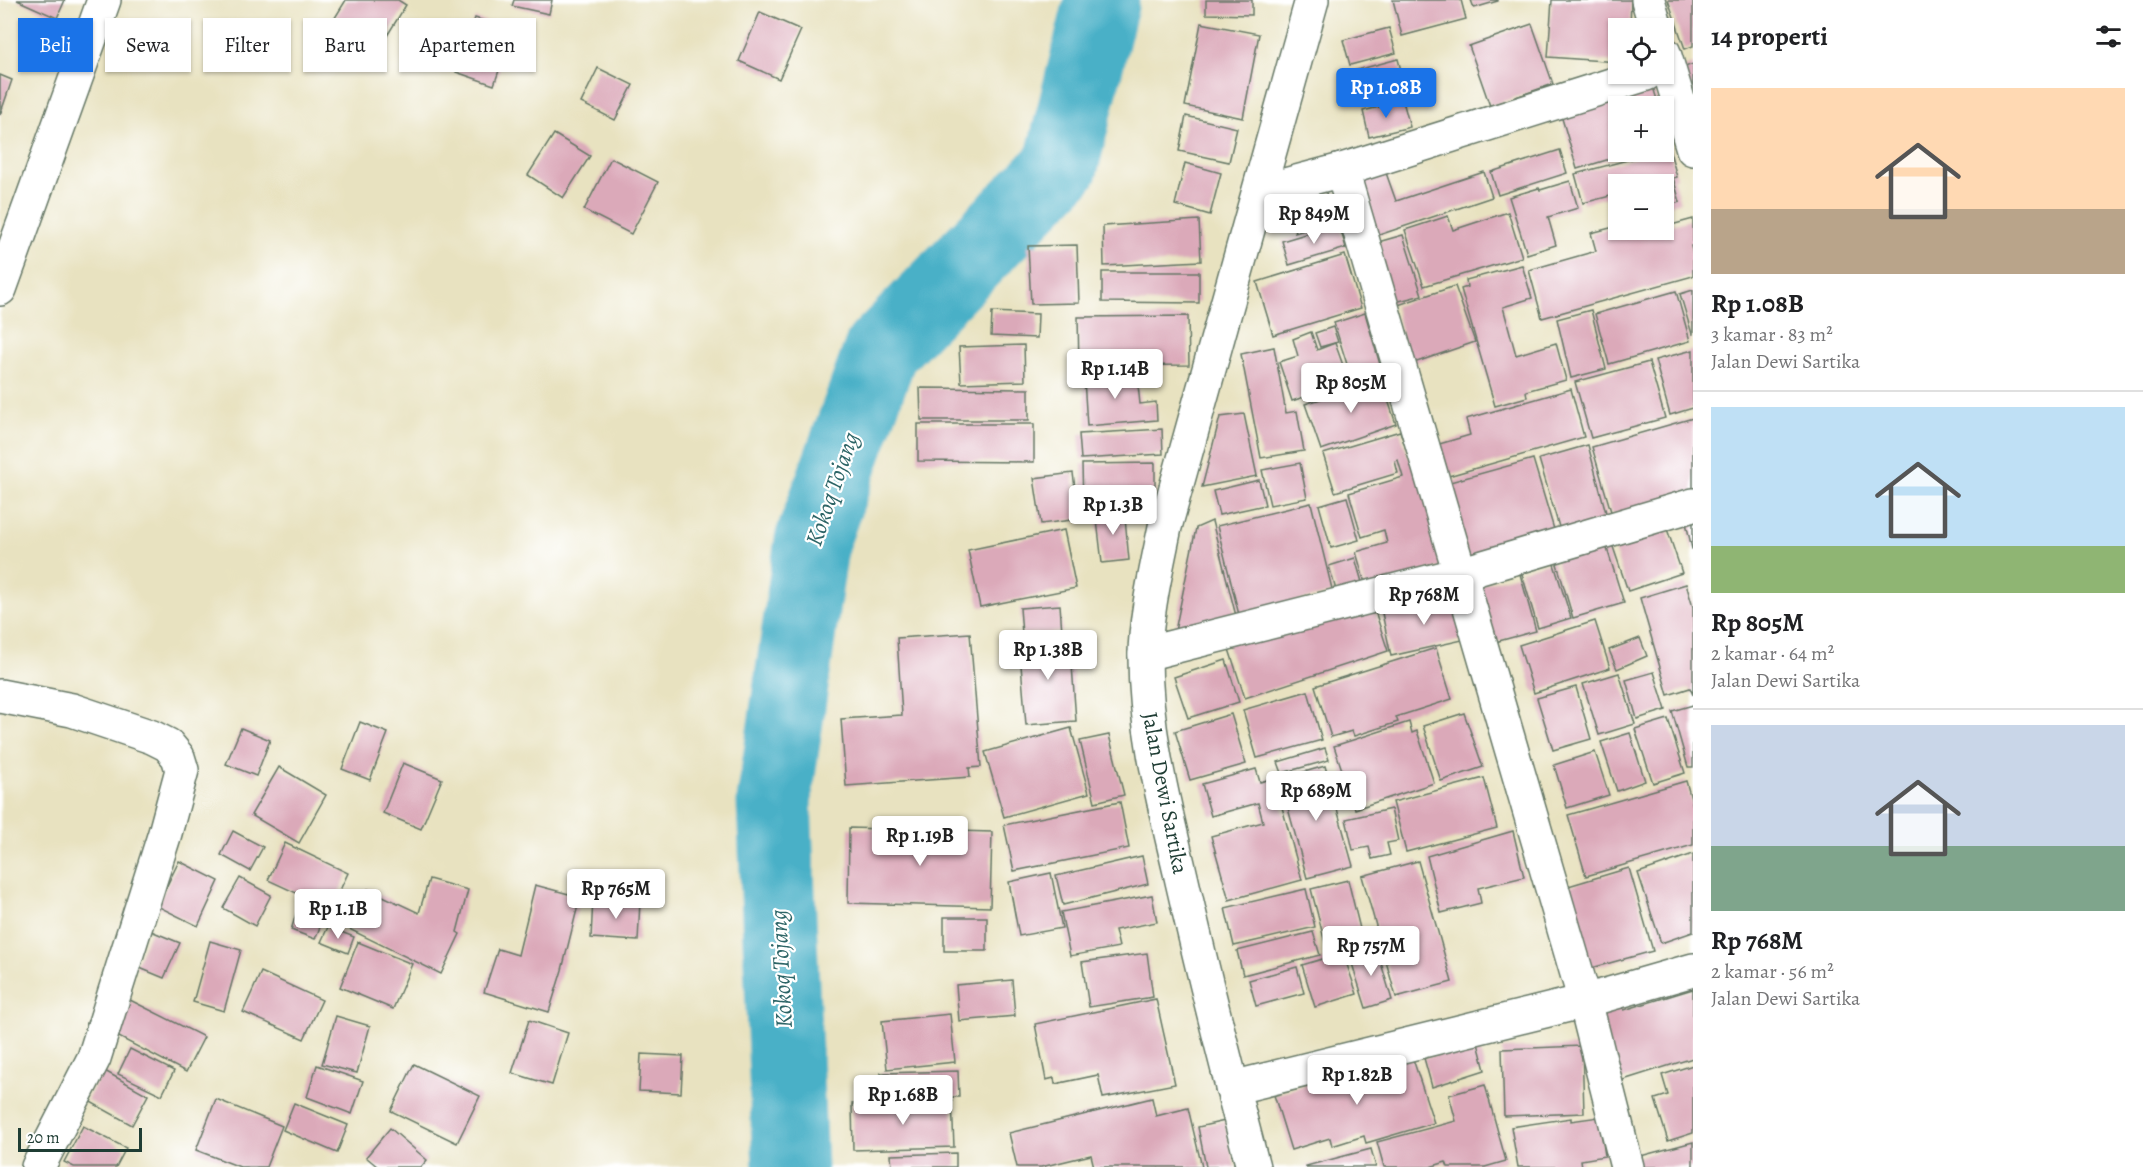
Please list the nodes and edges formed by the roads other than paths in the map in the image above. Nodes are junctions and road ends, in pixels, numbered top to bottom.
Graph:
1 (104, 0) edge
2 (1312, 0) edge
3 (1648, 0) edge
4 (1653, 18) edge
5 (1608, 83) edge
6 (1673, 84) edge
7 (1693, 149) edge
8 (1342, 170) junction
9 (1259, 192) junction
10 (0, 289) edge
11 (1693, 505) edge
12 (1460, 574) junction
13 (1145, 654) junction
14 (0, 696) edge
15 (1693, 970) edge
16 (1585, 1001) junction
17 (1232, 1088) junction
18 (38, 1167) edge
19 (1253, 1167) edge
20 (1627, 1167) edge

1 - 10 street
2 - 9 street, Jalan Dewi Sartika
3 - 4 street
5 - 8 street
6 - 7 street
8 - 9 street
8 - 12 street
9 - 13 street, Jalan Dewi Sartika
11 - 12 street
12 - 13 street
12 - 16 street
13 - 17 street, Jalan Dewi Sartika
14 - 18 street
15 - 16 street
16 - 17 street
16 - 20 street
17 - 19 street, Jalan Dewi Sartika

